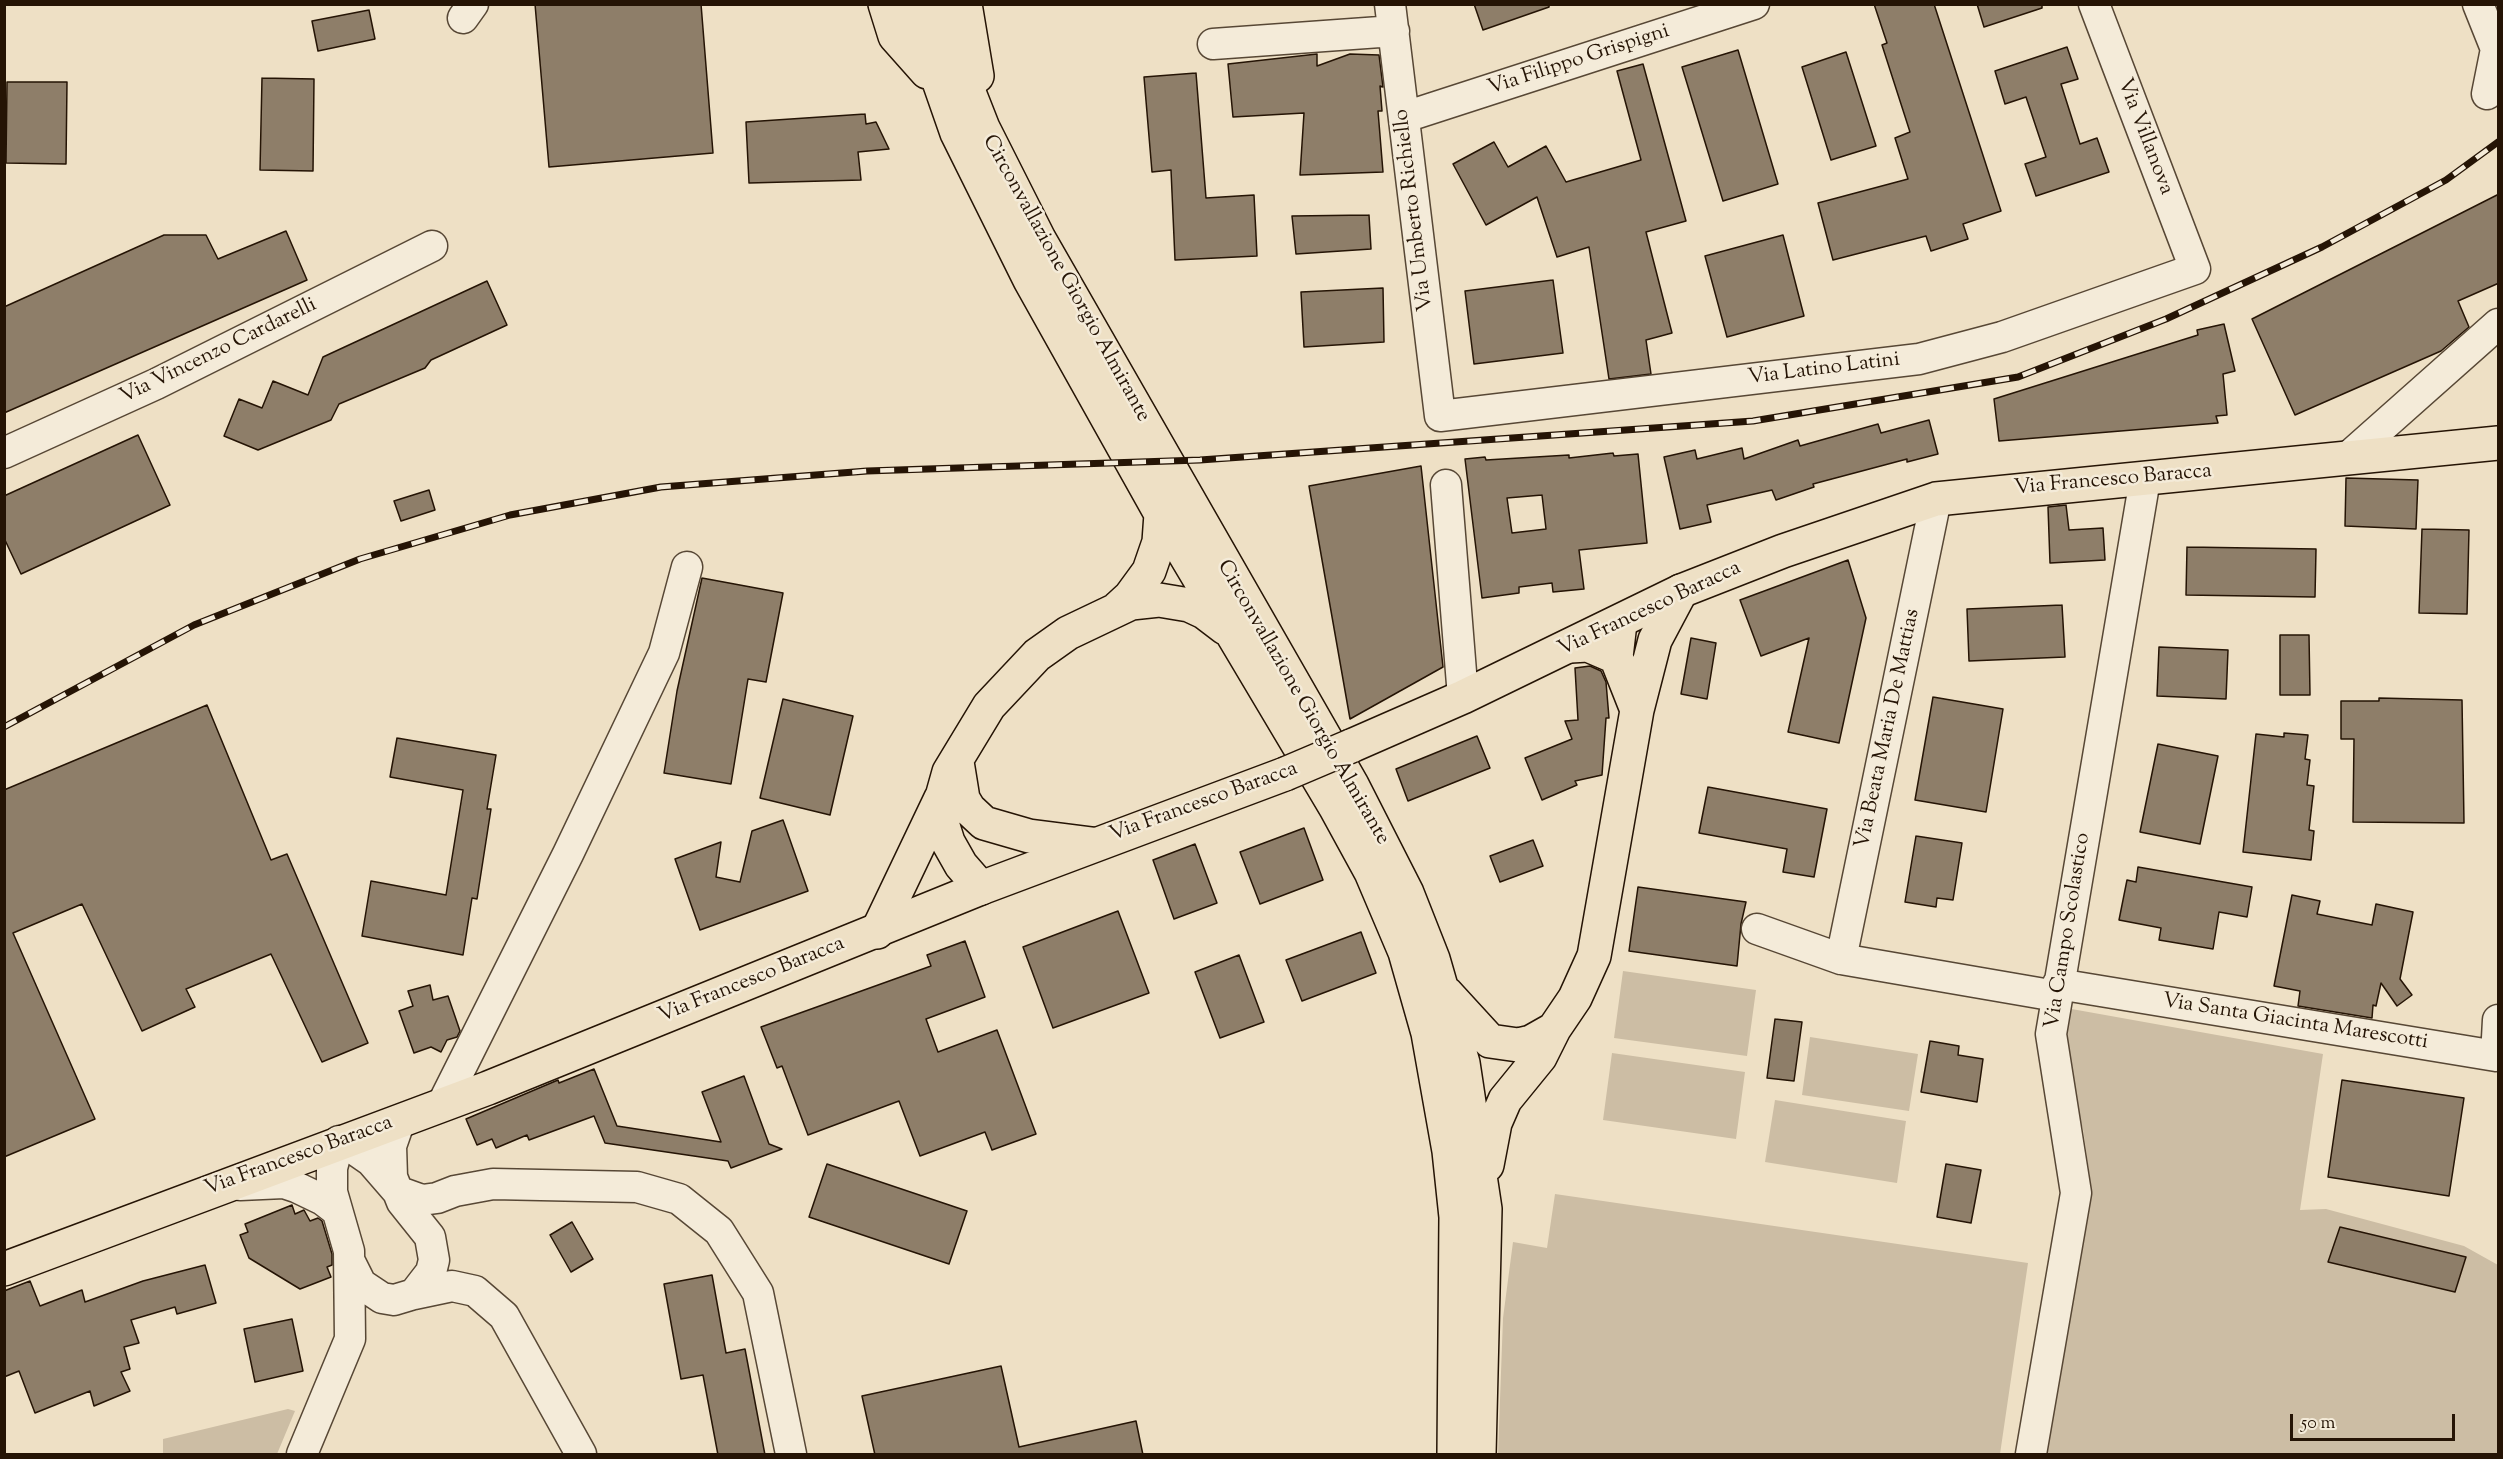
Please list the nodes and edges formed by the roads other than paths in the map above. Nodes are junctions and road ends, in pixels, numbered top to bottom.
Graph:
1 (885, 4) edge
2 (912, 4) edge
3 (939, 4) edge
4 (965, 4) edge
5 (1754, 4) edge
6 (2094, 4) edge
7 (2478, 4) edge
8 (1392, 17) edge
9 (1213, 44) dead end
10 (940, 87) junction
11 (2487, 94) dead end
12 (1404, 117) junction
13 (983, 128) junction
14 (432, 246) dead end
15 (2195, 269) joint
16 (2499, 324) edge
17 (1440, 416) joint
18 (2499, 443) edge
19 (4, 453) edge
20 (2347, 458) junction
21 (2145, 479) junction
22 (1446, 485) dead end
23 (1936, 499) junction
24 (1161, 514) junction
25 (687, 567) dead end
26 (1118, 608) junction
27 (1639, 624) junction
28 (1240, 646) junction
29 (1570, 646) junction
30 (1616, 657) junction
31 (1462, 697) junction
32 (1636, 710) junction
33 (955, 803) junction
34 (1092, 844) junction
35 (981, 888) junction
36 (1757, 929) dead end
37 (877, 932) junction
38 (1841, 959) junction
39 (1441, 988) junction
40 (2057, 990) junction
41 (2499, 1020) edge
42 (1554, 1029) junction
43 (442, 1105) junction
44 (400, 1120) junction
45 (339, 1141) junction
46 (219, 1187) junction
47 (397, 1191) junction
48 (1485, 1209) junction
49 (336, 1210) junction
50 (350, 1262) junction
51 (4, 1269) edge
52 (404, 1297) junction
53 (350, 1338) junction
54 (302, 1455) edge
55 (581, 1455) edge
56 (791, 1455) edge
57 (1454, 1455) edge
58 (1479, 1455) edge
59 (2031, 1455) edge

1 - 10 main road
2 - 10 main road, Circonvallazione Giorgio Almirante
3 - 13 main road, Circonvallazione Giorgio Almirante
4 - 13 main road
5 - 12 street, Via Filippo Grispigni
6 - 15 street, Via Villanova
7 - 11 street
8 - 9 street
8 - 12 street, Via Umberto Richiello
10 - 24 main road, Circonvallazione Giorgio Almirante
12 - 17 street, Via Umberto Richiello
13 - 39 main road, Circonvallazione Giorgio Almirante
14 - 19 street, Via Vincenzo Cardarelli
15 - 17 street, Via Latino Latini
16 - 20 street
18 - 20 main road, Via Francesco Baracca
20 - 21 main road, Via Francesco Baracca
21 - 23 main road, Via Francesco Baracca
21 - 40 street, Via Campo Scolastico
22 - 31 street
23 - 27 main road, Via Francesco Baracca
23 - 38 street, Via Beata Maria De Mattias
24 - 26 main road
24 - 28 main road, Circonvallazione Giorgio Almirante
25 - 43 street
26 - 28 main road
26 - 33 main road
27 - 29 main road, Via Francesco Baracca
27 - 30 main road
27 - 32 main road
28 - 57 main road, Circonvallazione Giorgio Almirante
29 - 30 main road
29 - 31 main road, Via Francesco Baracca
30 - 32 main road
31 - 34 main road, Via Francesco Baracca, bridge
32 - 42 main road
33 - 34 main road
33 - 35 main road
33 - 37 main road
34 - 35 main road, Via Francesco Baracca
35 - 37 main road, Via Francesco Baracca
36 - 38 street
37 - 43 main road, Via Francesco Baracca
38 - 40 street
39 - 42 main road
39 - 48 main road, Circonvallazione Giorgio Almirante
40 - 41 street, Via Santa Giacinta Marescotti
40 - 59 street, Via Campo Scolastico
42 - 48 main road
43 - 44 main road, Via Francesco Baracca
44 - 45 main road, Via Francesco Baracca
44 - 47 street
45 - 46 main road, Via Francesco Baracca
45 - 47 street
45 - 49 street
46 - 49 street
46 - 51 main road, Via Francesco Baracca
47 - 52 street
47 - 56 street
48 - 58 main road, Circonvallazione Giorgio Almirante
49 - 50 street
50 - 52 street
50 - 53 street
52 - 53 street
52 - 55 street
53 - 54 street

